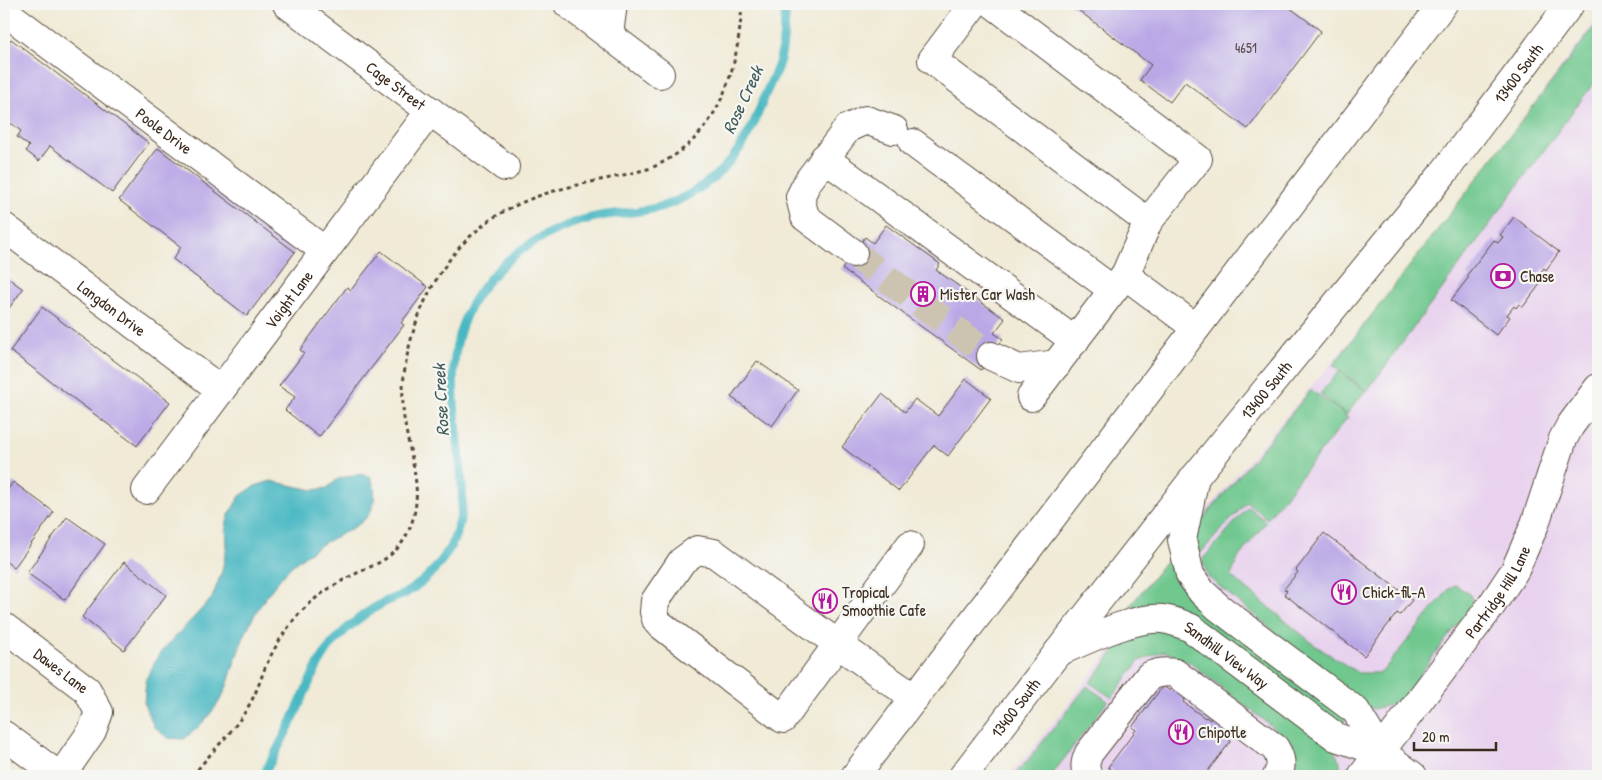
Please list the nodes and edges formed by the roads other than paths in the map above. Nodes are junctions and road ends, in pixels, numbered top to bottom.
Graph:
1 (287, 4) edge
2 (568, 4) edge
3 (613, 4) edge
4 (974, 4) edge
5 (993, 4) edge
6 (1443, 4) edge
7 (1570, 4) edge
8 (4, 11) edge
9 (608, 34) junction
10 (660, 74) dead end
11 (430, 111) junction
12 (824, 158) junction
13 (505, 167) dead end
14 (1148, 222) junction
15 (4, 227) edge
16 (325, 251) junction
17 (853, 253) tunnel mouth
18 (1119, 282) junction
19 (1196, 328) junction
20 (1074, 340) junction
21 (991, 356) tunnel mouth
22 (1057, 364) junction
23 (1598, 388) edge
24 (221, 390) junction
25 (1031, 397) dead end
26 (1196, 477) junction
27 (146, 490) dead end
28 (910, 545) dead end
29 (4, 627) edge
30 (838, 644) junction
31 (1058, 652) junction
32 (915, 698) junction
33 (4, 735) edge
34 (1381, 752) junction
35 (60, 776) edge
36 (855, 776) edge
37 (963, 776) edge
38 (1088, 776) edge
39 (1277, 776) edge
40 (1362, 776) edge
41 (1413, 776) edge

1 - 11 street, Cage Street
2 - 9 street
3 - 9 street
4 - 14 street
5 - 14 street
6 - 19 street
7 - 26 street, 13400 South
8 - 16 street, Poole Drive
9 - 10 street
11 - 13 street, Cage Street
11 - 16 street, Voight Lane
12 - 17 street
12 - 18 street
12 - 20 street
14 - 18 street
15 - 24 street, Langdon Drive
16 - 24 street, Voight Lane
18 - 19 street
18 - 20 street
19 - 32 street
20 - 22 street
21 - 22 street
22 - 25 street
23 - 34 street, Partridge Hill Lane
24 - 27 street, Voight Lane
26 - 31 street, 13400 South
26 - 34 street, Sandhill View Way
28 - 30 street
29 - 35 street, Dawes Lane
30 - 30 street
30 - 32 street
31 - 34 street, Sandhill View Way
31 - 37 street, 13400 South
32 - 36 street
33 - 35 street
34 - 40 street, Partridge Hill Lane
34 - 41 street, Sandhill View Way
38 - 39 street

